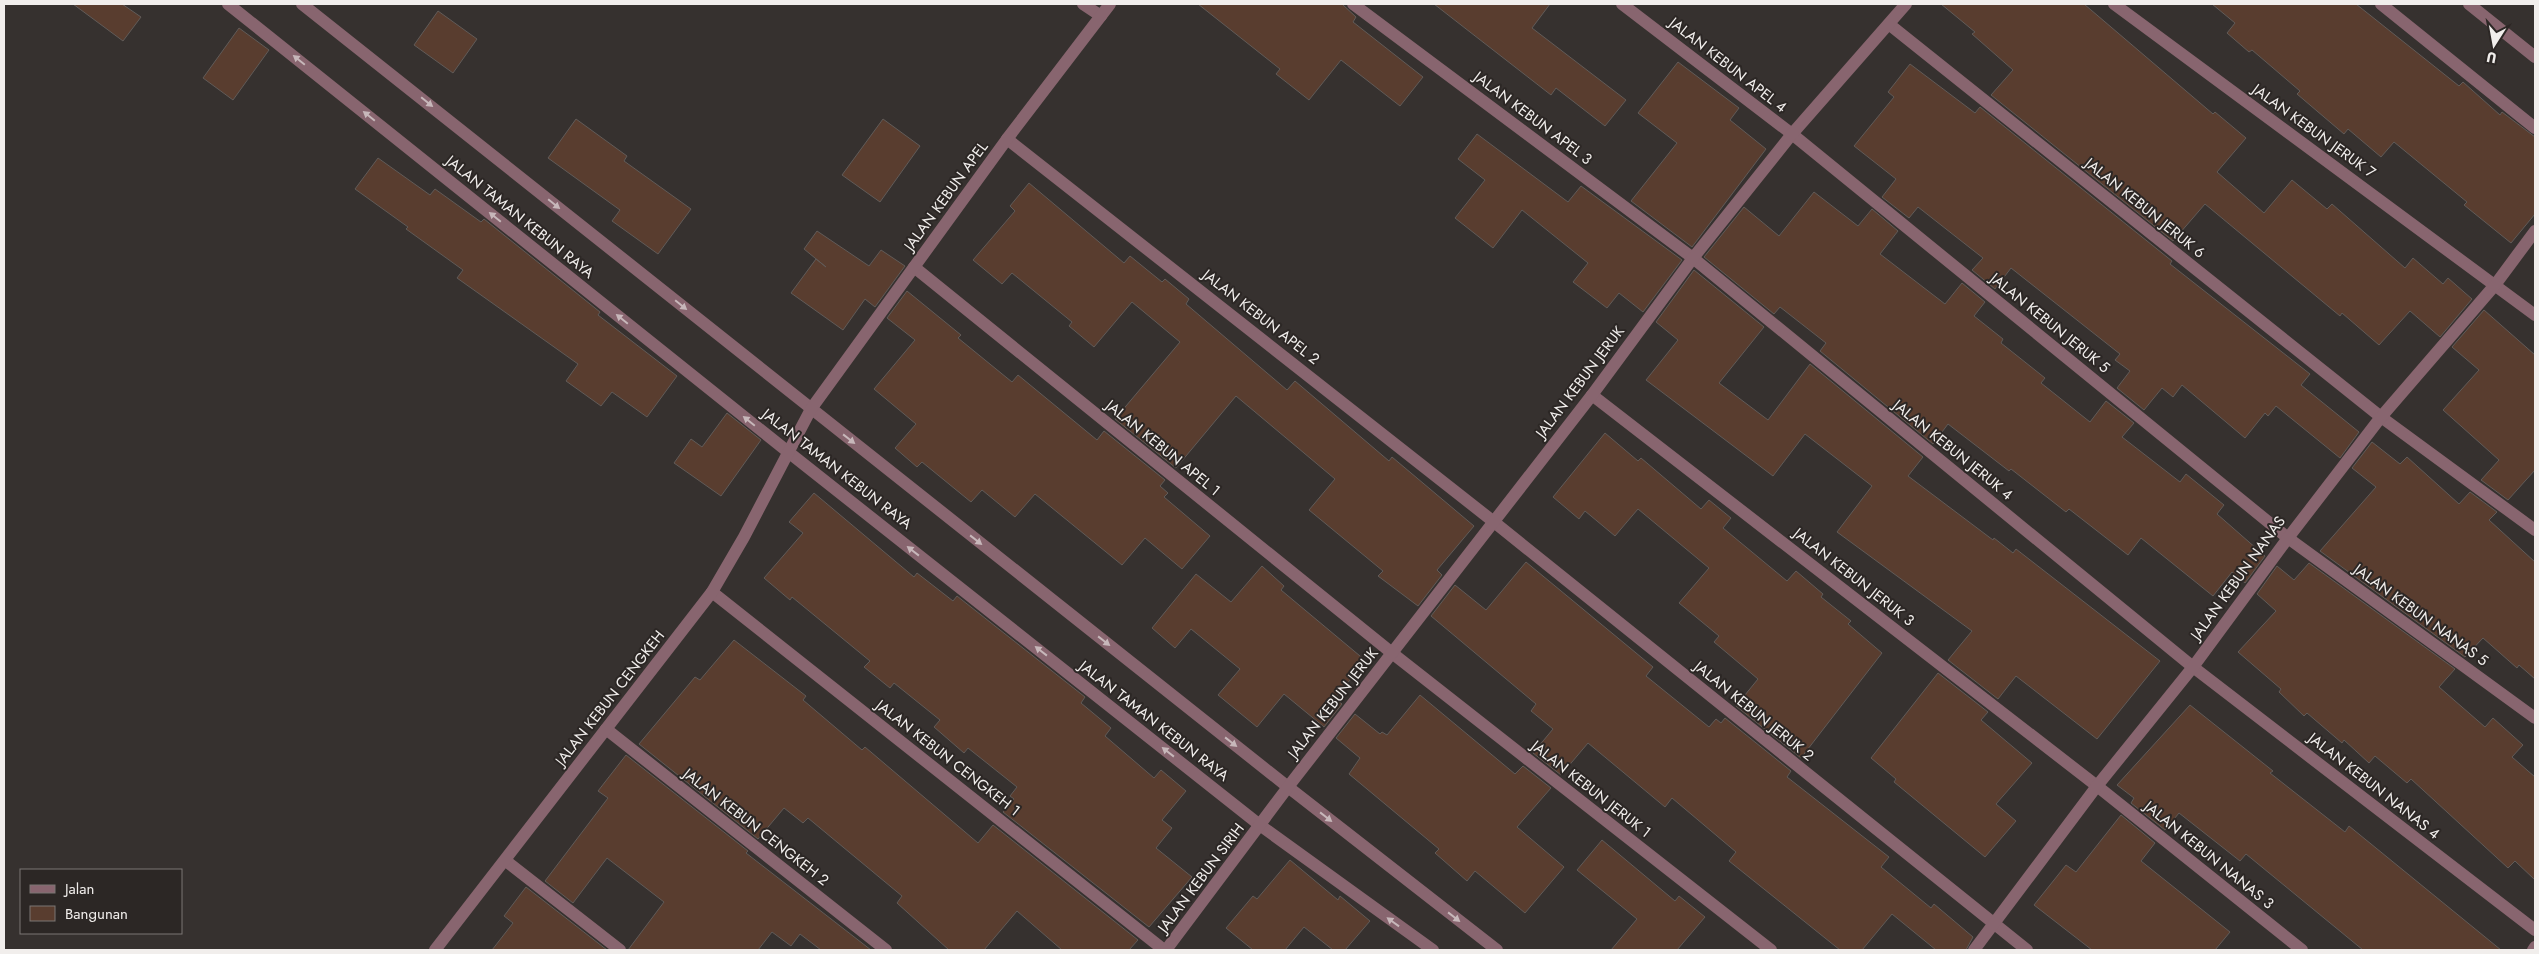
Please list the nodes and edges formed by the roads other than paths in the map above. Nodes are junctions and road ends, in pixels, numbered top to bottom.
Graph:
1 (228, 4) edge
2 (302, 4) edge
3 (1083, 4) edge
4 (1110, 4) edge
5 (1353, 4) edge
6 (1622, 4) edge
7 (1906, 4) edge
8 (2114, 4) edge
9 (2381, 4) edge
10 (2469, 4) edge
11 (1101, 16) junction
12 (1890, 25) junction
13 (2535, 56) edge
14 (2535, 128) edge
15 (1792, 134) junction
16 (1007, 138) junction
17 (2535, 231) edge
18 (1693, 258) junction
19 (914, 268) junction
20 (2495, 285) junction
21 (2535, 315) edge
22 (1592, 395) junction
23 (811, 409) junction
24 (2381, 417) junction
25 (787, 451) junction
26 (1494, 522) junction
27 (2535, 530) edge
28 (2288, 538) junction
29 (712, 592) junction
30 (1392, 653) junction
31 (2193, 667) junction
32 (2535, 718) edge
33 (606, 729) junction
34 (2096, 786) junction
35 (1288, 787) junction
36 (1261, 826) junction
37 (506, 861) junction
38 (1994, 925) junction
39 (2535, 930) edge
40 (2535, 947) edge
41 (435, 950) edge
42 (620, 950) edge
43 (886, 950) edge
44 (1165, 950) edge
45 (1433, 950) edge
46 (1497, 950) edge
47 (1771, 950) edge
48 (1974, 950) edge
49 (2027, 950) edge
50 (2302, 950) edge
51 (2533, 950) edge

25 -> 1 street, JALAN TAMAN KEBUN RAYA
2 -> 23 street, JALAN TAMAN KEBUN RAYA
3 - 11 street
4 - 11 street, JALAN KEBUN APEL
5 - 18 street, JALAN KEBUN APEL 3
6 - 15 street, JALAN KEBUN APEL 4
7 - 12 street, JALAN KEBUN JERUK
8 - 20 street, JALAN KEBUN JERUK 7
9 - 14 street
10 - 13 street
11 - 16 street, JALAN KEBUN APEL
12 - 15 street, JALAN KEBUN JERUK
12 - 24 street, JALAN KEBUN JERUK 6
15 - 18 street, JALAN KEBUN JERUK
15 - 28 street, JALAN KEBUN JERUK 5
16 - 19 street, JALAN KEBUN APEL
16 - 26 street, JALAN KEBUN APEL 2
17 - 20 street, JALAN KEBUN NANAS
18 - 22 street, JALAN KEBUN JERUK
18 - 31 street, JALAN KEBUN JERUK 4
19 - 23 street, JALAN KEBUN APEL
19 - 30 street, JALAN KEBUN APEL 1
20 - 21 street, JALAN KEBUN JERUK 7
20 - 24 street, JALAN KEBUN NANAS
22 - 26 street, JALAN KEBUN JERUK
22 - 34 street, JALAN KEBUN JERUK 3
23 - 25 street, JALAN KEBUN APEL
23 -> 35 street, JALAN TAMAN KEBUN RAYA
24 - 27 street, JALAN KEBUN JERUK 6
24 - 28 street, JALAN KEBUN NANAS
25 - 29 street, JALAN KEBUN CENGKEH
36 -> 25 street, JALAN TAMAN KEBUN RAYA
26 - 30 street, JALAN KEBUN JERUK
26 - 38 street, JALAN KEBUN JERUK 2
28 - 31 street, JALAN KEBUN NANAS
28 - 32 street, JALAN KEBUN NANAS 5
29 - 33 street, JALAN KEBUN CENGKEH
29 - 44 street, JALAN KEBUN CENGKEH 1
30 - 35 street, JALAN KEBUN JERUK
30 - 47 street, JALAN KEBUN JERUK 1
31 - 34 street, JALAN KEBUN NANAS
31 - 39 street, JALAN KEBUN NANAS 4
33 - 37 street, JALAN KEBUN CENGKEH
33 - 43 street, JALAN KEBUN CENGKEH 2
34 - 38 street, JALAN KEBUN NANAS
34 - 50 street, JALAN KEBUN NANAS 3
35 - 36 street, JALAN KEBUN JERUK
35 -> 46 street, JALAN TAMAN KEBUN RAYA
36 - 44 street, JALAN KEBUN SIRIH
45 -> 36 street, JALAN TAMAN KEBUN RAYA
37 - 41 street, JALAN KEBUN CENGKEH
37 - 42 street
38 - 48 street, JALAN KEBUN NANAS
38 - 49 street, JALAN KEBUN JERUK 2
40 - 51 street

